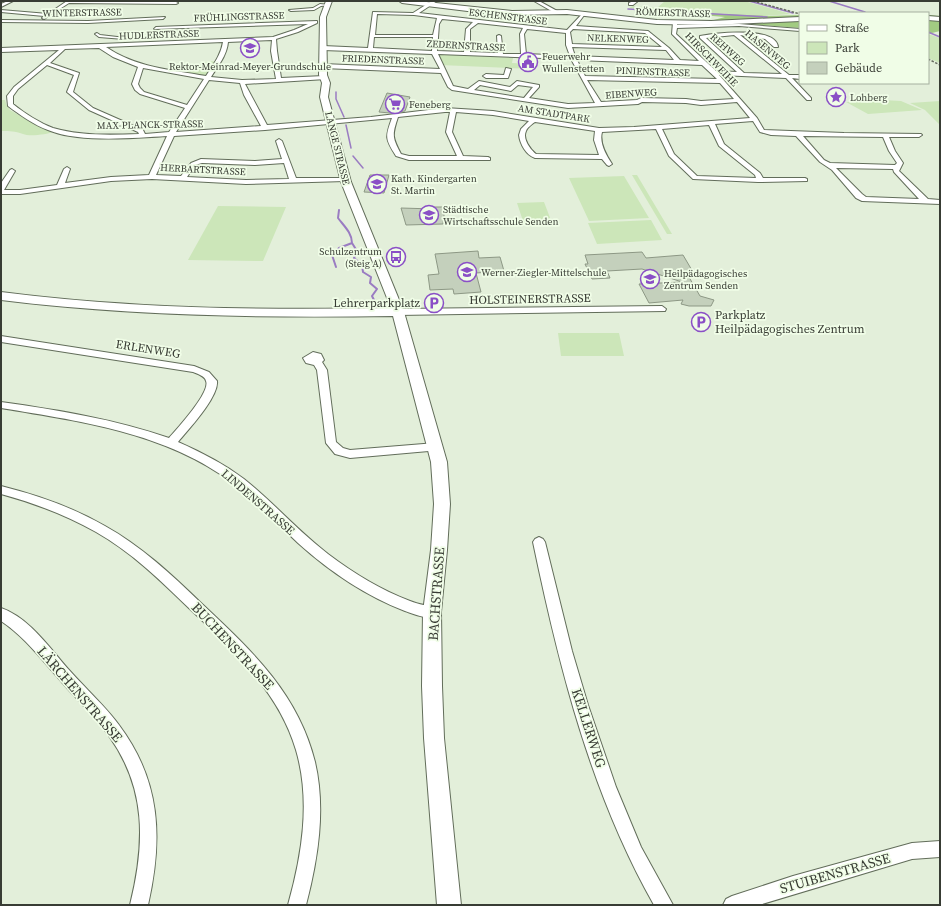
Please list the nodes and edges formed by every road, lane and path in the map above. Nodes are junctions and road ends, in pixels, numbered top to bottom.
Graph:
1 (11, 1) edge
2 (402, 1) edge
3 (536, 1) edge
4 (636, 1) edge
5 (69, 2) edge
6 (177, 2) edge
7 (328, 3) edge
8 (433, 3) edge
9 (632, 4) dead end
10 (1, 6) edge
11 (172, 8) dead end
12 (291, 10) dead end
13 (1, 11) edge
14 (557, 12) junction
15 (167, 13) dead end
16 (414, 14) junction
17 (49, 15) junction
18 (580, 16) junction
19 (440, 17) junction
20 (163, 18) junction
21 (929, 18) edge
22 (799, 19) edge
23 (940, 19) edge
24 (1, 21) edge
25 (323, 21) junction
26 (478, 21) junction
27 (38, 22) junction
28 (315, 22) junction
29 (675, 25) junction
30 (526, 27) junction
31 (156, 28) junction
32 (570, 30) junction
33 (799, 30) edge
34 (150, 33) dead end
35 (97, 34) dead end
36 (736, 34) junction
37 (372, 36) junction
38 (436, 36) junction
39 (499, 36) dead end
40 (273, 38) junction
41 (144, 41) junction
42 (226, 41) junction
43 (568, 45) junction
44 (100, 46) junction
45 (776, 46) dead end
46 (64, 48) junction
47 (323, 48) junction
48 (667, 49) junction
49 (1, 50) edge
50 (370, 50) junction
51 (434, 52) junction
52 (467, 54) junction
53 (500, 56) junction
54 (524, 56) junction
55 (572, 58) junction
56 (678, 62) junction
57 (46, 63) junction
58 (704, 63) junction
59 (141, 66) junction
60 (323, 66) junction
61 (488, 68) dead end
62 (508, 69) dead end
63 (442, 70) junction
64 (714, 73) junction
65 (743, 75) junction
66 (486, 76) junction
67 (788, 77) junction
68 (799, 77) edge
69 (207, 78) junction
70 (324, 78) junction
71 (584, 78) junction
72 (279, 81) junction
73 (722, 81) junction
74 (242, 82) junction
75 (479, 83) junction
76 (469, 92) junction
77 (809, 99) dead end
78 (525, 100) junction
79 (738, 100) junction
80 (599, 104) junction
81 (188, 107) junction
82 (453, 110) junction
83 (396, 116) junction
84 (533, 120) junction
85 (755, 120) junction
86 (331, 122) junction
87 (711, 123) junction
88 (658, 127) junction
89 (265, 128) junction
90 (599, 130) junction
91 (797, 133) junction
92 (171, 135) junction
93 (885, 135) junction
94 (919, 135) dead end
95 (143, 136) junction
96 (279, 141) dead end
97 (603, 156) junction
98 (456, 158) junction
99 (488, 159) dead end
100 (286, 161) junction
101 (609, 164) dead end
102 (830, 165) junction
103 (896, 167) junction
104 (67, 169) dead end
105 (12, 171) dead end
106 (152, 177) junction
107 (183, 178) junction
108 (345, 179) junction
109 (293, 180) junction
110 (758, 180) junction
111 (805, 180) dead end
112 (60, 186) junction
113 (1, 189) edge
114 (1, 192) edge
115 (926, 202) junction
116 (940, 202) edge
117 (1, 296) edge
118 (662, 309) dead end
119 (398, 312) junction
120 (1, 339) edge
121 (317, 361) dead end
122 (1, 405) edge
123 (170, 443) junction
124 (436, 447) junction
125 (1, 490) edge
126 (539, 542) dead end
127 (432, 612) junction
128 (1, 614) edge
129 (940, 849) edge
130 (139, 905) edge
131 (297, 905) edge
132 (449, 905) edge
133 (664, 905) edge
134 (732, 905) edge

1 - 10 street
2 - 8 street, RÖMERSTRASSE
3 - 14 street
4 - 9 street
5 - 6 street
5 - 17 street
6 - 11 street
7 - 12 street
7 - 25 street, LANGE STRASSE
8 - 14 street, RÖMERSTRASSE
8 - 16 street
13 - 17 street
14 - 18 street, RÖMERSTRASSE
15 - 20 street
16 - 19 street, ESCHENSTRASSE
16 - 37 street, ESCHENSTRASSE
17 - 27 street
18 - 29 street, RÖMERSTRASSE
18 - 32 street
19 - 26 street, ESCHENSTRASSE
19 - 38 street
20 - 27 street, WINTERSTRASSE
20 - 31 street
21 - 23 street
22 - 29 street, RÖMERSTRASSE
24 - 27 street, WINTERSTRASSE
25 - 28 street, FRÜHLINGSTRASSE
25 - 47 street, LANGE STRASSE
26 - 30 street, ESCHENSTRASSE
26 - 52 street
28 - 31 street, FRÜHLINGSTRASSE
28 - 40 street, HUDLERSTRASSE
29 - 33 street
29 - 58 street, HIRSCHWEIHE
30 - 32 street, ESCHENSTRASSE
30 - 54 street
31 - 34 street
32 - 43 street
32 - 48 street, ESCHENSTRASSE
35 - 41 street
36 - 45 street
36 - 65 street, REHWEG
36 - 67 street, HASENWEG
37 - 38 street
37 - 50 street
38 - 51 street
39 - 53 street
40 - 42 street, HUDLERSTRASSE
40 - 72 street
41 - 42 street, HUDLERSTRASSE
41 - 44 street, HUDLERSTRASSE
42 - 69 street
43 - 48 street, NELKENWEG
43 - 55 street
44 - 46 street, HUDLERSTRASSE
44 - 59 street
46 - 49 street, HUDLERSTRASSE
46 - 57 street, MAX-PLANCK-STRASSE
47 - 50 street, ZEDERNSTRASSE
47 - 60 street, LANGE STRASSE
48 - 56 street, ESCHENSTRASSE
50 - 51 street, ZEDERNSTRASSE
51 - 52 street, ZEDERNSTRASSE
51 - 63 street
52 - 53 street, ZEDERNSTRASSE
53 - 54 street, ZEDERNSTRASSE
54 - 55 street, ZEDERNSTRASSE
55 - 56 street, ZEDERNSTRASSE
55 - 71 street
56 - 58 street, ZEDERNSTRASSE
57 - 95 street
57 - 95 street, MAX-PLANCK-STRASSE
58 - 64 street, HIRSCHWEIHE
59 - 69 street
59 - 81 street
60 - 63 street, FRIEDENSTRASSE
60 - 70 street, LANGE STRASSE
61 - 66 street
62 - 66 street
63 - 76 street, EIBENWEG
64 - 65 street
64 - 73 street, HIRSCHWEIHE
65 - 67 street
66 - 75 street
67 - 68 street
67 - 77 street, HASENWEG
69 - 74 street
69 - 81 street
70 - 72 street
70 - 86 street, LANGE STRASSE
71 - 73 street, PINIENSTRASSE
71 - 80 street
72 - 74 street
73 - 79 street, HIRSCHWEIHE
74 - 89 street
75 - 76 street
75 - 78 street
76 - 78 street, EIBENWEG
78 - 80 street, EIBENWEG
79 - 80 street, EIBENWEG
79 - 85 street, HIRSCHWEIHE
81 - 92 street
82 - 83 street, AM STADTPARK
82 - 84 street, AM STADTPARK
82 - 98 street
83 - 86 street, AM STADTPARK
83 - 98 street
84 - 90 street, AM STADTPARK
84 - 97 street
85 - 87 street, AM STADTPARK
85 - 91 street
86 - 89 street, MAX-PLANCK-STRASSE
86 - 108 street, LANGE STRASSE
87 - 88 street, AM STADTPARK
87 - 110 street
88 - 90 street, AM STADTPARK
88 - 110 street
89 - 92 street, MAX-PLANCK-STRASSE
90 - 97 street
91 - 93 street
91 - 102 street
92 - 95 street, MAX-PLANCK-STRASSE
92 - 106 street
93 - 94 street
93 - 103 street
96 - 100 street
97 - 101 street
98 - 99 street
100 - 107 street
100 - 109 street
102 - 103 street
102 - 115 street
103 - 115 street
104 - 112 street
105 - 113 street
106 - 107 street, HERBARTSTRASSE
106 - 112 street, HERBARTSTRASSE
107 - 109 street, HERBARTSTRASSE
108 - 109 street, HERBARTSTRASSE
108 - 119 street, LANGE STRASSE
110 - 111 street
112 - 114 street, HERBARTSTRASSE
115 - 116 street
117 - 119 street
118 - 119 street, HOLSTEINERSTRASSE
119 - 124 street, BACHSTRASSE
120 - 123 street, ERLENWEG
121 - 124 street
122 - 123 street, LINDENSTRASSE
123 - 127 street, LINDENSTRASSE
124 - 127 street, BACHSTRASSE
125 - 131 street, BUCHENSTRASSE
126 - 133 street, KELLERWEG
127 - 132 street, BACHSTRASSE
128 - 130 street, LÄRCHENSTRASSE
129 - 134 street, STUIBENSTRASSE

